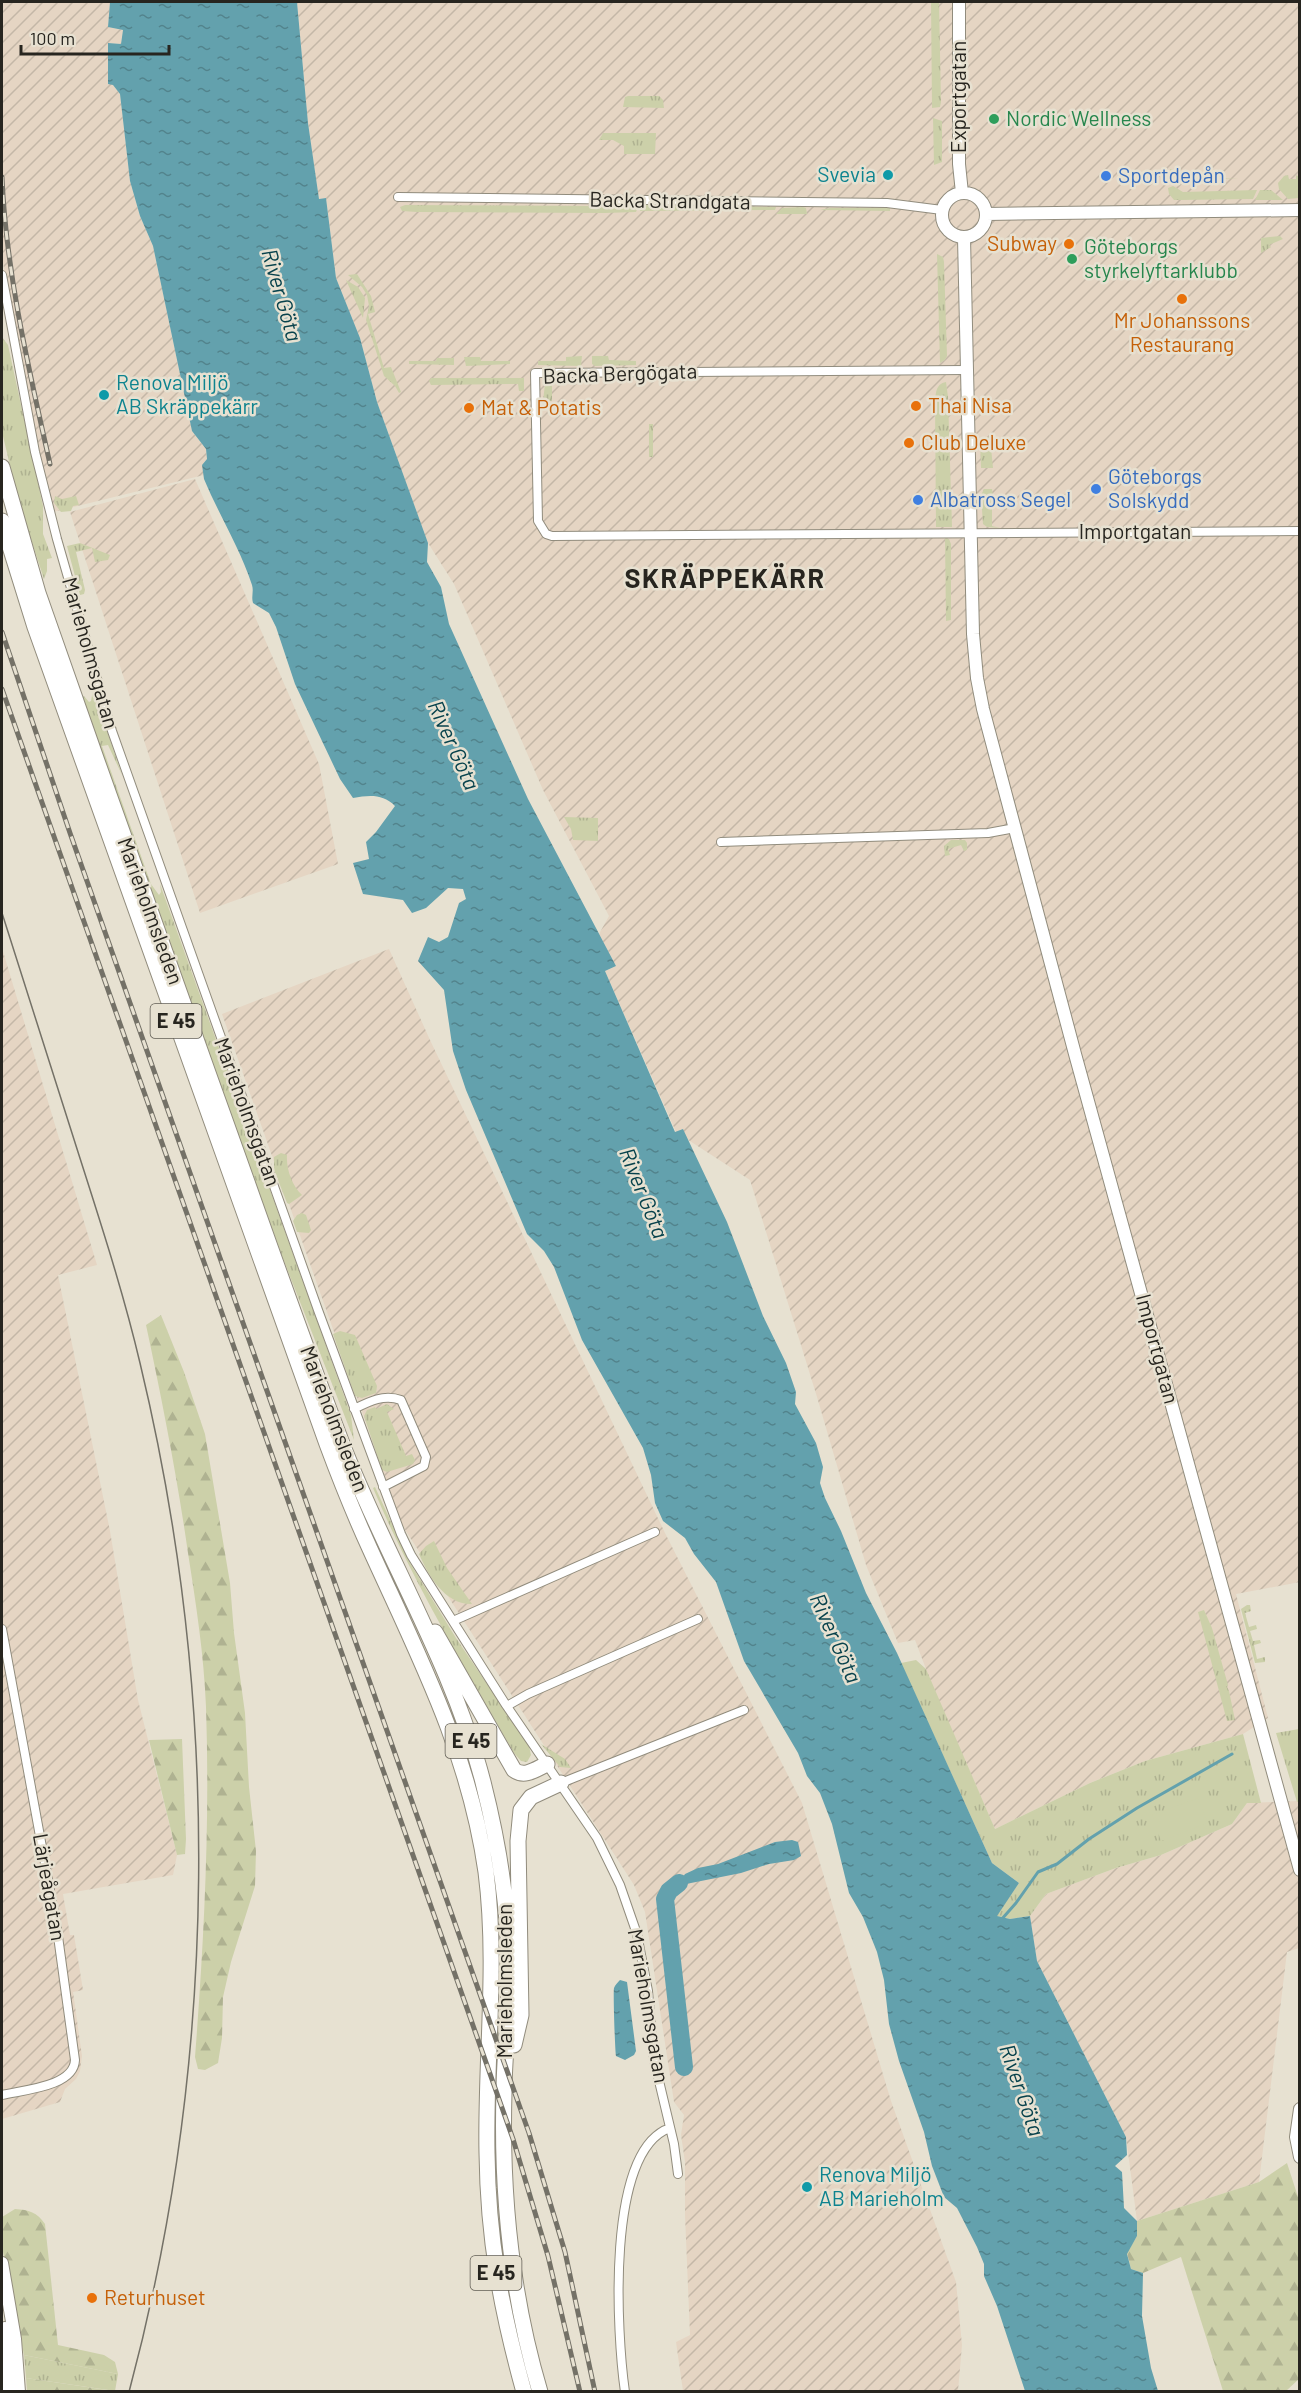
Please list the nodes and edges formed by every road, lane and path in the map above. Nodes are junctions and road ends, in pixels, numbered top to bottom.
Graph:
1 (959, 2) edge
2 (962, 193) junction
3 (399, 197) dead end
4 (942, 210) junction
5 (1299, 210) edge
6 (986, 214) junction
7 (964, 238) junction
8 (2, 275) edge
9 (966, 370) junction
10 (2, 467) edge
11 (2, 521) edge
12 (1299, 531) edge
13 (971, 533) junction
14 (1015, 828) junction
15 (721, 842) dead end
16 (354, 1409) junction
17 (383, 1486) junction
18 (655, 1532) dead end
19 (407, 1585) junction
20 (698, 1619) dead end
21 (453, 1621) junction
22 (2, 1629) edge
23 (507, 1706) junction
24 (744, 1710) dead end
25 (547, 1764) junction
26 (561, 1784) junction
27 (1299, 1870) edge
28 (504, 2092) junction
29 (2, 2095) edge
30 (1299, 2109) edge
31 (670, 2128) junction
32 (1299, 2157) edge
33 (678, 2174) dead end
34 (2, 2263) edge
35 (2, 2303) edge
36 (9, 2391) edge
37 (19, 2391) edge
38 (524, 2391) edge
39 (540, 2391) edge
40 (625, 2391) edge

1 - 2 street, Exportgatan
2 - 4 street
2 - 6 street
3 - 4 street, Backa Strandgata
4 - 7 street
5 - 6 street
6 - 7 street
7 - 9 street, Importgatan
8 - 16 street, Marieholmsgatan
9 - 13 street, Importgatan
9 - 13 street, Backa Bergögata
10 - 19 highway, Marieholmsleden / E 45
11 - 38 highway, Marieholmsleden / E 45
12 - 13 street, Importgatan
13 - 14 street, Importgatan
14 - 15 street
14 - 27 street, Importgatan
16 - 17 street, Marieholmsgatan
16 - 17 street
17 - 21 street, Marieholmsgatan
18 - 21 street
19 - 25 highway
19 - 28 highway, Marieholmsleden / E 45
20 - 23 street
21 - 23 street, Marieholmsgatan
22 - 29 street, Lärjeågatan
23 - 25 street, Marieholmsgatan
24 - 26 street
25 - 26 street, Marieholmsgatan
26 - 28 highway
26 - 31 street, Marieholmsgatan
28 - 39 highway, Marieholmsleden / E 45
30 - 32 street
31 - 33 street, Marieholmsgatan
31 - 40 street
34 - 37 street
35 - 36 street

